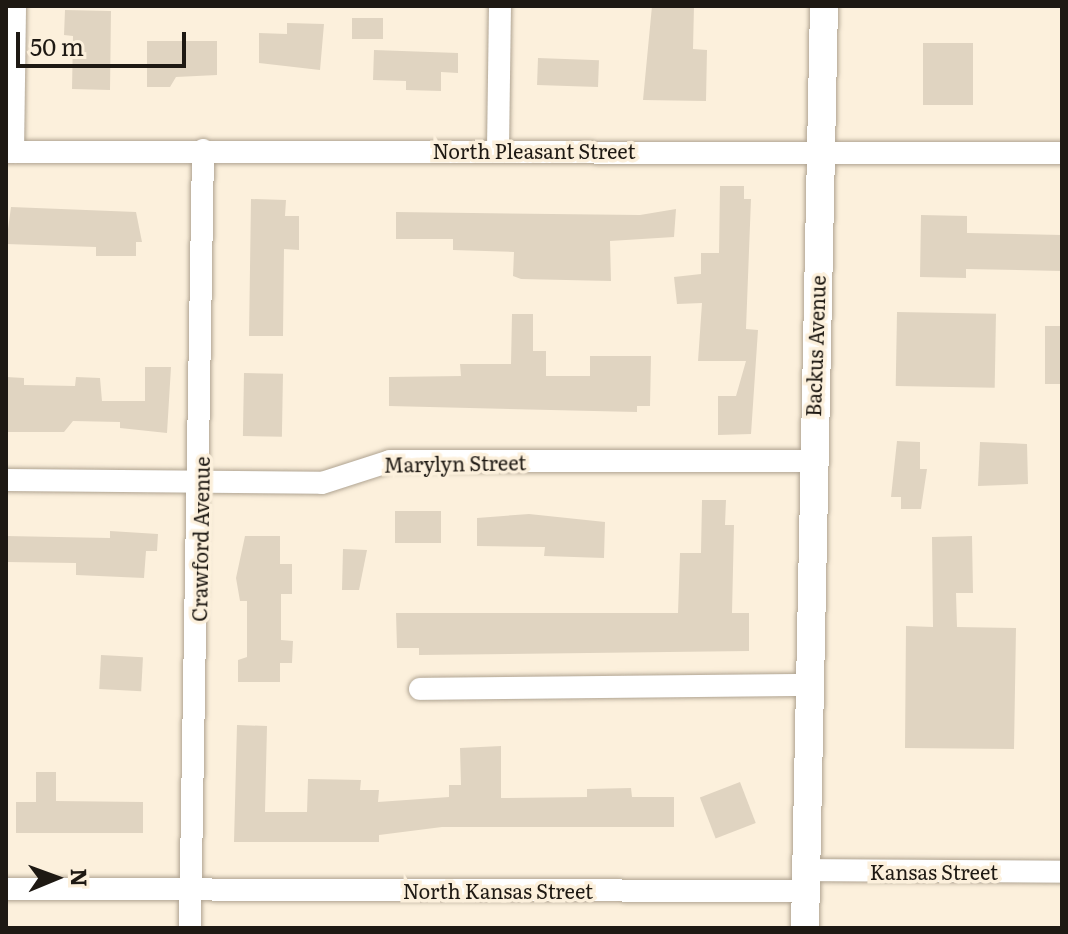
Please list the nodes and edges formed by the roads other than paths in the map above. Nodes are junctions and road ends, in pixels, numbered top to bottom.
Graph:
1 (15, 6) edge
2 (500, 6) edge
3 (824, 6) edge
4 (498, 149) junction
5 (203, 150) junction
6 (9, 152) edge
7 (821, 153) junction
8 (1062, 153) edge
9 (812, 461) junction
10 (6, 480) edge
11 (201, 482) junction
12 (808, 685) junction
13 (420, 689) dead end
14 (1062, 872) edge
15 (805, 880) junction
16 (6, 889) edge
17 (191, 889) junction
18 (190, 928) edge
19 (805, 928) edge

1 - 6 street
2 - 4 street
3 - 7 street, Backus Avenue
4 - 5 street, North Pleasant Street
4 - 7 street, North Pleasant Street
5 - 6 street, North Pleasant Street
5 - 11 street, Crawford Avenue
7 - 8 street, North Pleasant Street
7 - 9 street, Backus Avenue
9 - 11 street, Marylyn Street
9 - 12 street, Backus Avenue
10 - 11 street, Marylyn Street
11 - 17 street, Crawford Avenue
12 - 13 street
12 - 15 street, Backus Avenue
14 - 15 street, Kansas Street
15 - 17 street, North Kansas Street
15 - 19 street, Backus Avenue
16 - 17 street
17 - 18 street, Crawford Avenue

